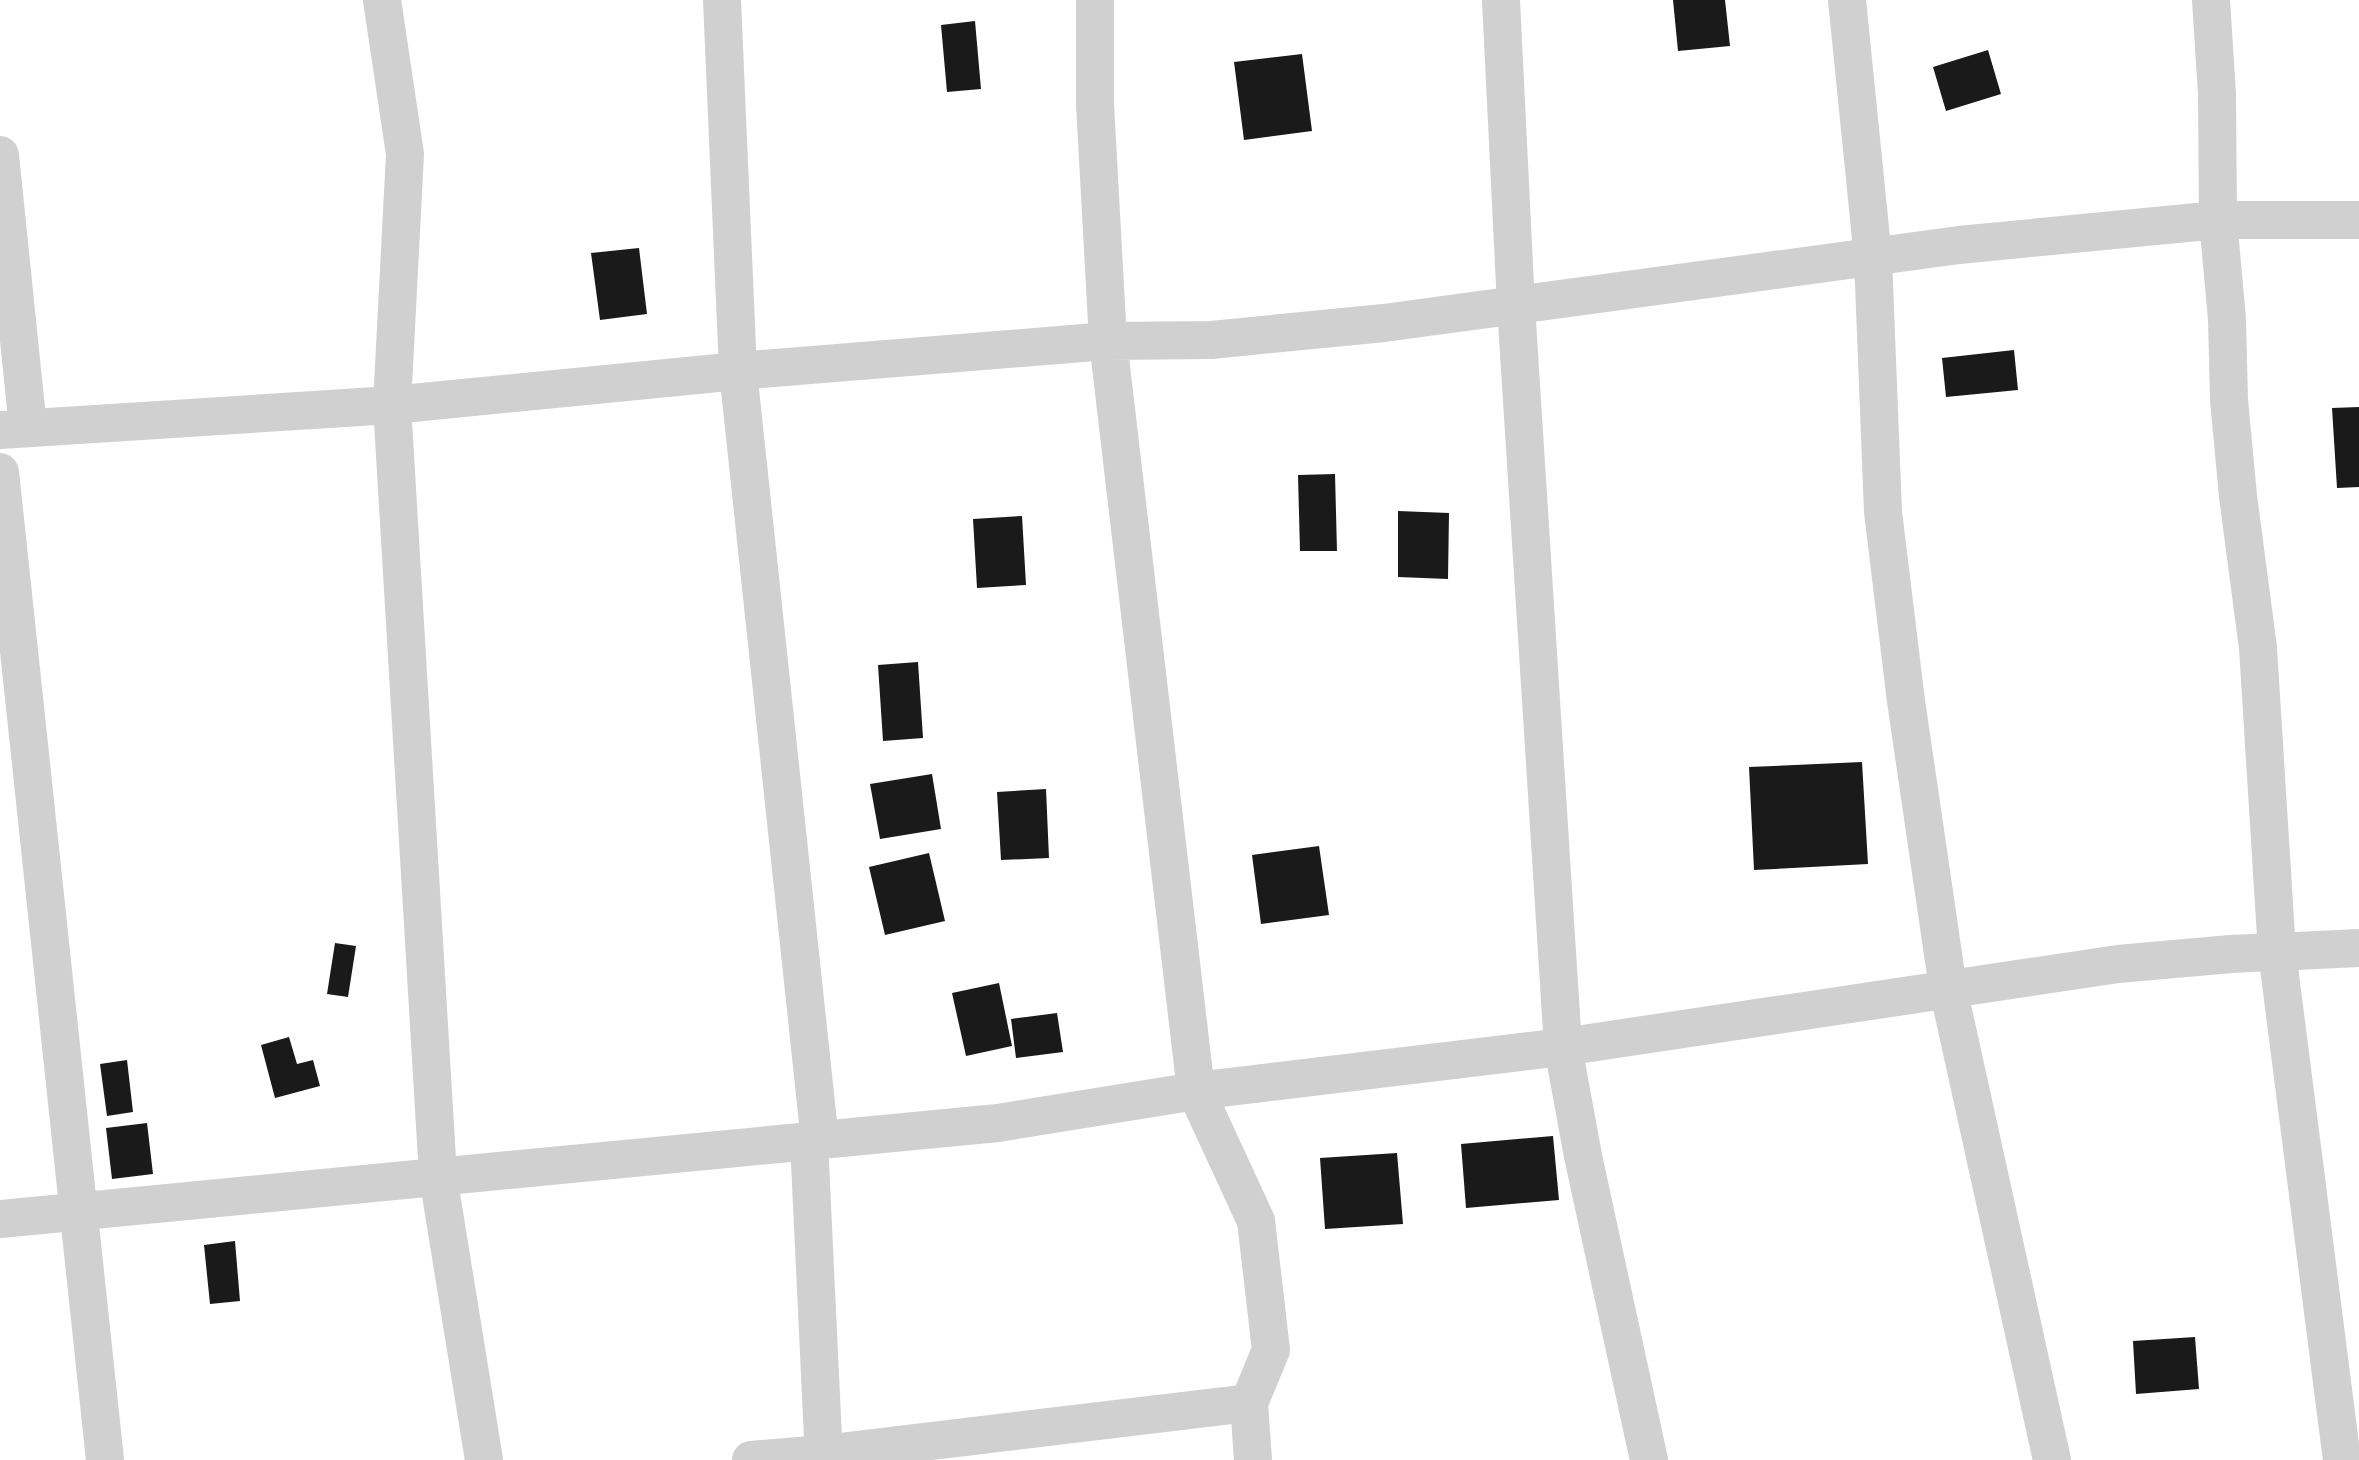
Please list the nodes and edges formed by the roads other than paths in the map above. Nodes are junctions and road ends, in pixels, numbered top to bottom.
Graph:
1 (382, 0) edge
2 (722, 0) edge
3 (1095, 0) edge
4 (1501, 0) edge
5 (1847, 0) edge
6 (2211, 0) edge
7 (0, 155) edge
8 (2218, 220) junction
9 (2359, 220) edge
10 (1873, 258) junction
11 (1516, 306) junction
12 (1108, 341) junction
13 (738, 371) junction
14 (392, 405) junction
15 (14, 429) edge
16 (0, 472) edge
17 (2359, 948) edge
18 (2277, 952) junction
19 (1948, 988) junction
20 (1563, 1047) junction
21 (1196, 1091) junction
22 (815, 1141) junction
23 (438, 1176) junction
24 (79, 1212) junction
25 (0, 1219) edge
26 (1249, 1403) junction
27 (824, 1457) edge
28 (105, 1460) edge
29 (484, 1460) edge
30 (751, 1460) edge
31 (1253, 1460) edge
32 (1649, 1460) edge
33 (2052, 1460) edge
34 (2342, 1460) edge

1 - 14 street
2 - 13 street
3 - 12 street
4 - 11 street
5 - 10 street
6 - 8 street
7 - 15 street
8 - 9 street
8 - 10 street
8 - 18 street
10 - 11 street
10 - 19 street
11 - 12 street
11 - 20 street
12 - 13 street
12 - 21 street
13 - 14 street
13 - 22 street
14 - 15 street
14 - 23 street
16 - 24 street
17 - 18 street
18 - 19 street
18 - 34 street
19 - 20 street
19 - 33 street
20 - 21 street
20 - 32 street
21 - 22 street
21 - 26 street
22 - 23 street
22 - 27 street
23 - 24 street
23 - 29 street
24 - 25 street
24 - 28 street
26 - 27 street
26 - 31 street
27 - 30 street

